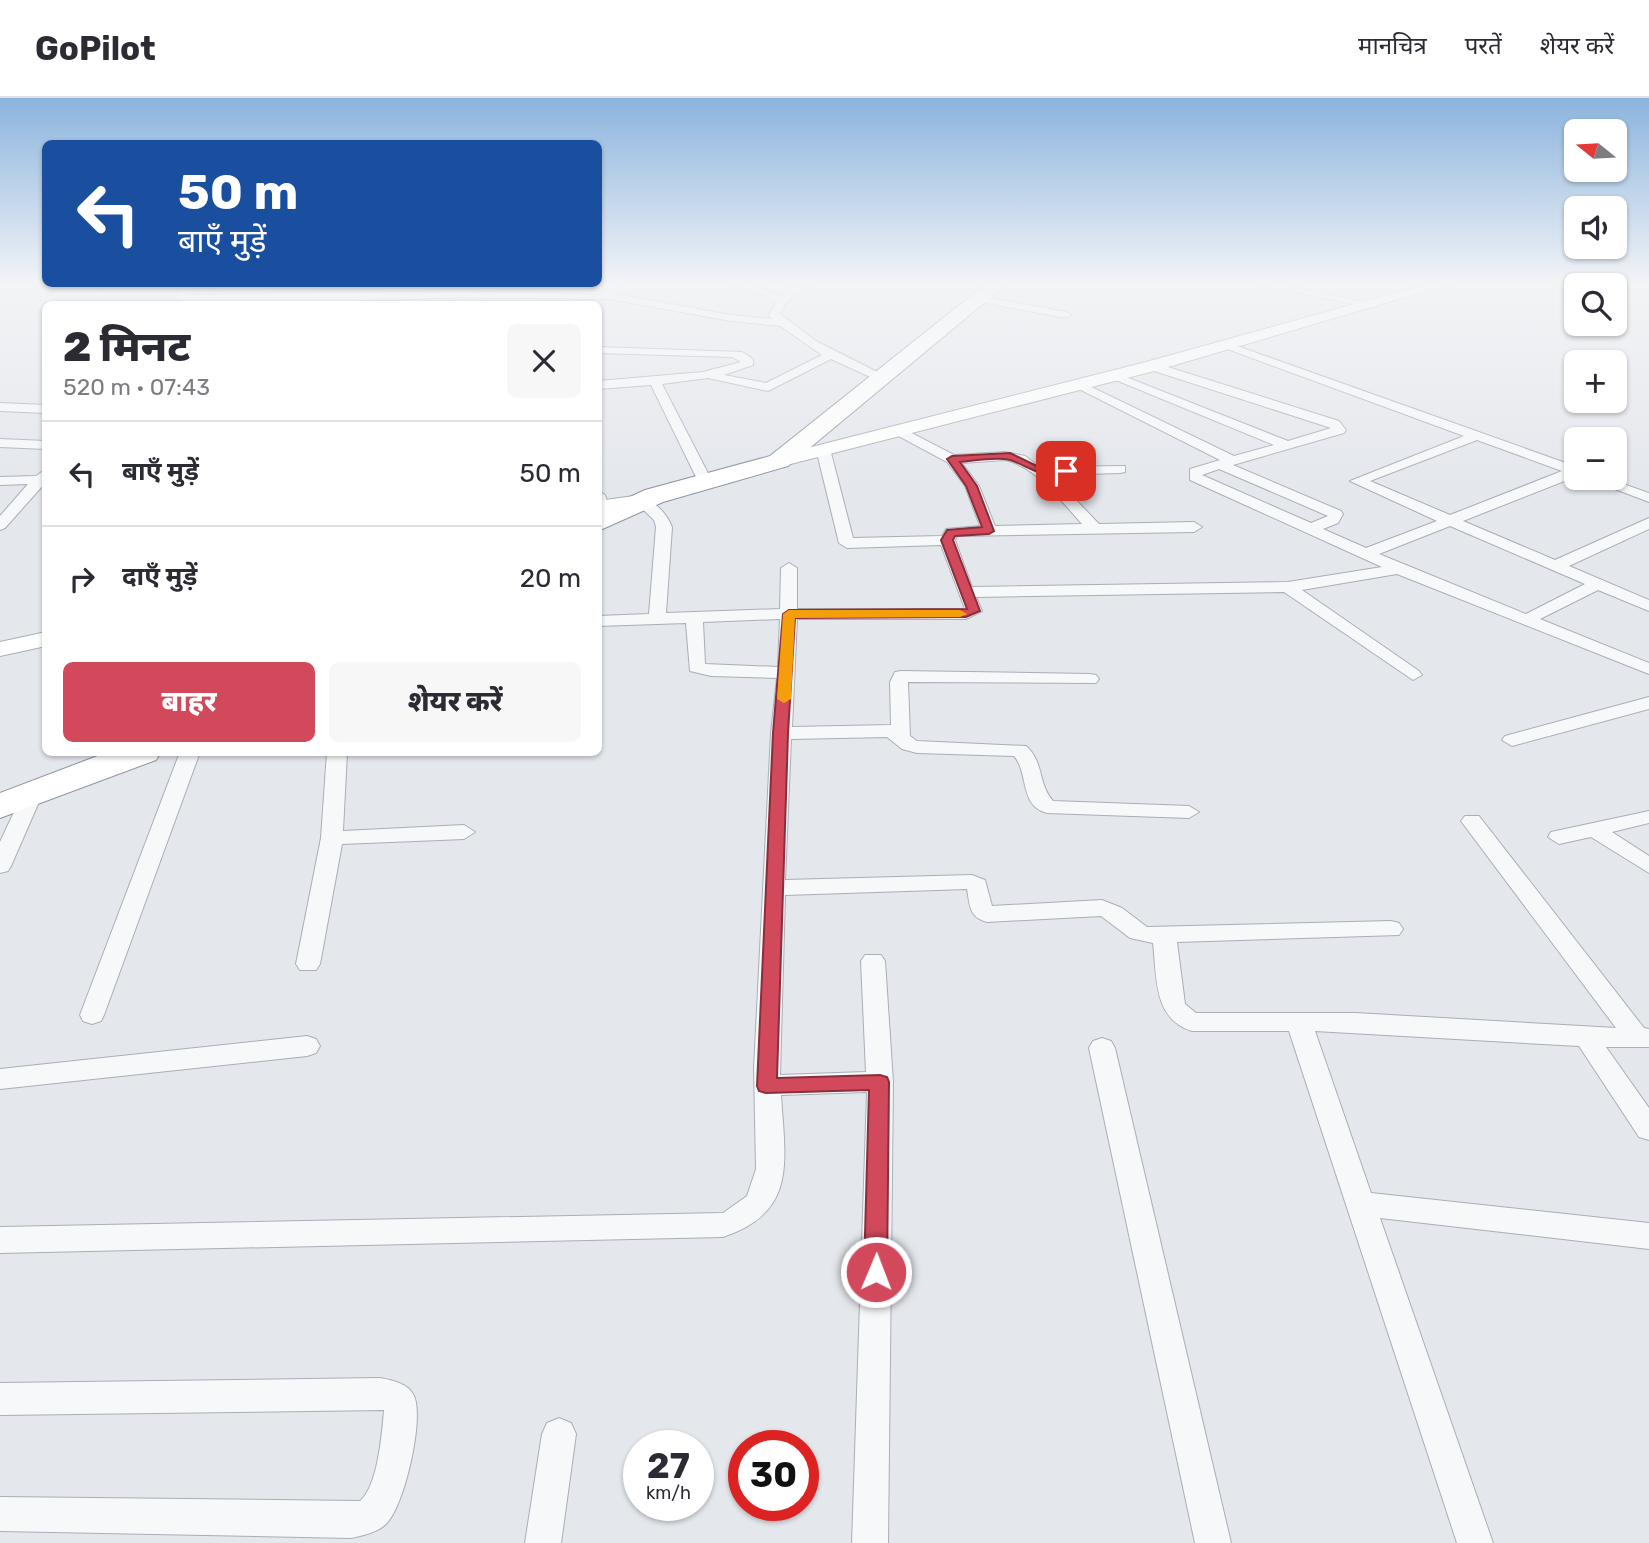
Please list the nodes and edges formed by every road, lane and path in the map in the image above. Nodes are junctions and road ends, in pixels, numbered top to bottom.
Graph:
1 (613, 350) edge
2 (821, 350) edge
3 (916, 350) edge
4 (1207, 350) edge
5 (1241, 350) edge
6 (829, 356) junction
7 (1152, 366) junction
8 (704, 375) junction
9 (1112, 376) junction
10 (883, 378) junction
11 (655, 381) junction
12 (1075, 384) junction
13 (602, 385) edge
14 (0, 407) edge
15 (42, 409) edge
16 (898, 430) junction
17 (1476, 436) junction
18 (0, 443) edge
19 (42, 445) edge
20 (1287, 445) junction
21 (823, 449) junction
22 (952, 459) junction
23 (779, 461) junction
24 (1225, 462) junction
25 (1564, 468) edge
26 (1120, 469) dead end
27 (1039, 471) junction
28 (41, 477) edge
29 (1564, 477) edge
30 (0, 481) edge
31 (705, 481) junction
32 (1627, 490) edge
33 (1649, 498) edge
34 (42, 499) edge
35 (640, 500) junction
36 (17, 501) junction
37 (602, 507) edge
38 (1448, 522) junction
39 (1649, 523) edge
40 (0, 525) edge
41 (1194, 527) dead end
42 (1094, 528) junction
43 (1310, 529) junction
44 (989, 531) junction
45 (947, 540) junction
46 (1366, 554) junction
47 (1555, 566) junction
48 (789, 568) dead end
49 (1399, 569) junction
50 (1598, 584) junction
51 (1289, 587) junction
52 (966, 592) junction
53 (1649, 606) edge
54 (789, 614) junction
55 (694, 618) junction
56 (657, 619) junction
57 (1526, 620) junction
58 (602, 621) edge
59 (42, 640) edge
60 (0, 649) edge
61 (1649, 669) edge
62 (787, 673) junction
63 (1413, 675) dead end
64 (1090, 679) dead end
65 (1649, 703) edge
66 (781, 733) junction
67 (901, 736) junction
68 (1512, 740) dead end
69 (133, 756) edge
70 (189, 756) edge
71 (337, 756) edge
72 (16, 801) edge
73 (1189, 812) dead end
74 (1649, 817) edge
75 (1472, 821) dead end
76 (1594, 829) junction
77 (464, 832) dead end
78 (1559, 837) dead end
79 (332, 838) junction
80 (0, 866) edge
81 (1649, 866) edge
82 (776, 888) junction
83 (1391, 929) dead end
84 (1164, 933) junction
85 (873, 961) dead end
86 (308, 964) dead end
87 (92, 1015) dead end
88 (1299, 1022) junction
89 (1586, 1037) junction
90 (1643, 1038) edge
91 (307, 1046) dead end
92 (1102, 1048) dead end
93 (0, 1080) edge
94 (880, 1082) junction
95 (766, 1086) junction
96 (1649, 1129) edge
97 (1359, 1204) junction
98 (1649, 1236) edge
99 (0, 1240) edge
100 (0, 1399) edge
101 (559, 1434) dead end
102 (0, 1514) edge
103 (542, 1543) edge
104 (870, 1543) edge
105 (1213, 1543) edge
106 (1475, 1543) edge

1 - 8 street
2 - 6 street
3 - 10 highway
4 - 7 street
5 - 17 street
6 - 8 street
6 - 10 street
7 - 9 street
7 - 20 street
8 - 11 street
9 - 12 street
9 - 20 street
10 - 23 highway
11 - 13 street
11 - 31 street
12 - 16 street
12 - 24 street
14 - 15 street
16 - 21 street
16 - 22 street
17 - 25 street
17 - 38 street
18 - 19 street
20 - 24 street
21 - 23 street
21 - 45 street
22 - 27 street
22 - 44 street
23 - 31 highway
24 - 43 street
24 - 43 street
26 - 27 street
27 - 42 street
28 - 30 street
28 - 36 street
29 - 38 street
31 - 35 highway
32 - 33 street
34 - 36 street
35 - 37 highway
35 - 56 street
36 - 40 street
38 - 46 street
38 - 47 street
39 - 47 street
41 - 42 street
42 - 44 street
43 - 46 street
44 - 45 street
45 - 52 street
46 - 49 street
47 - 50 street
48 - 54 street
49 - 51 street
49 - 57 street
50 - 53 street
50 - 57 street
51 - 52 street
51 - 63 street
52 - 54 street
54 - 55 street
54 - 62 street
55 - 56 street
55 - 62 street
56 - 58 street
57 - 61 street
59 - 60 street
62 - 66 street
64 - 67 street
65 - 68 street
66 - 67 street
66 - 82 street
67 - 73 street
69 - 72 highway
70 - 87 street
71 - 79 street
72 - 80 street
74 - 76 street
75 - 90 street
76 - 78 street
76 - 81 street
77 - 79 street
79 - 86 street
82 - 84 street
82 - 95 street
83 - 84 street
84 - 88 street
85 - 94 street
88 - 89 street
88 - 97 street
89 - 90 street
89 - 96 street
91 - 93 street
92 - 105 street
94 - 95 street
94 - 104 street
95 - 99 street
97 - 98 street
97 - 106 street
100 - 102 street
101 - 103 street

